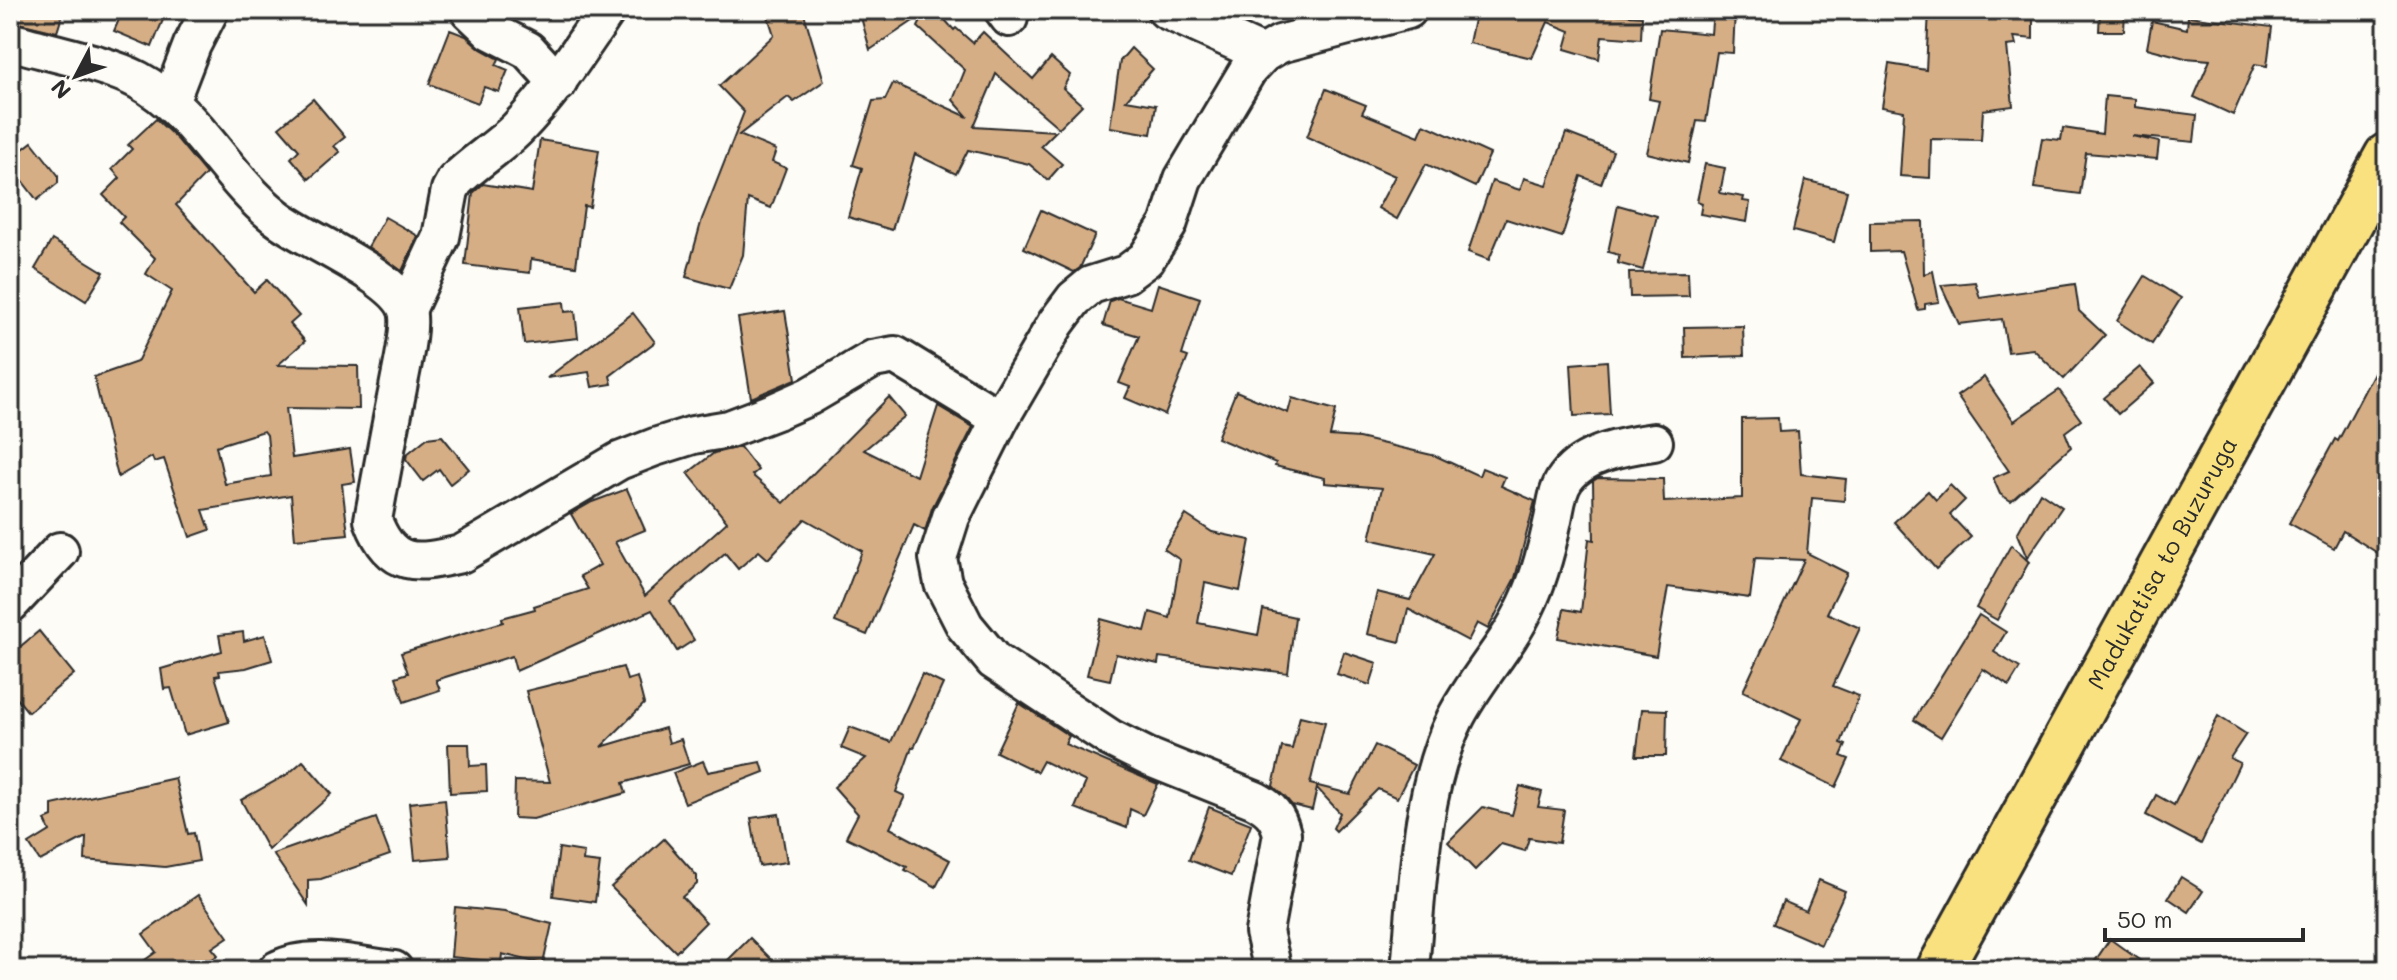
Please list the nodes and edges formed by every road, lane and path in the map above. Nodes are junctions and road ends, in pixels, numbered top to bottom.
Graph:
1 (210, 10) edge
2 (469, 10) edge
3 (607, 10) edge
4 (1166, 10) edge
5 (1408, 10) edge
6 (10, 41) edge
7 (1263, 54) junction
8 (558, 83) junction
9 (170, 102) junction
10 (2387, 156) edge
11 (407, 310) junction
12 (1000, 419) junction
13 (1654, 442) dead end
14 (60, 551) dead end
15 (10, 604) edge
16 (277, 970) edge
17 (394, 970) edge
18 (1273, 970) edge
19 (1410, 970) edge
20 (1939, 970) edge

1 - 9 street
2 - 8 street
3 - 8 street
4 - 7 street
5 - 7 street
6 - 9 street
7 - 12 street
8 - 11 street
9 - 11 street
10 - 20 main road, Madukatisa to Buzuruga
11 - 12 street
12 - 18 street
13 - 19 street
14 - 15 street
16 - 17 street

